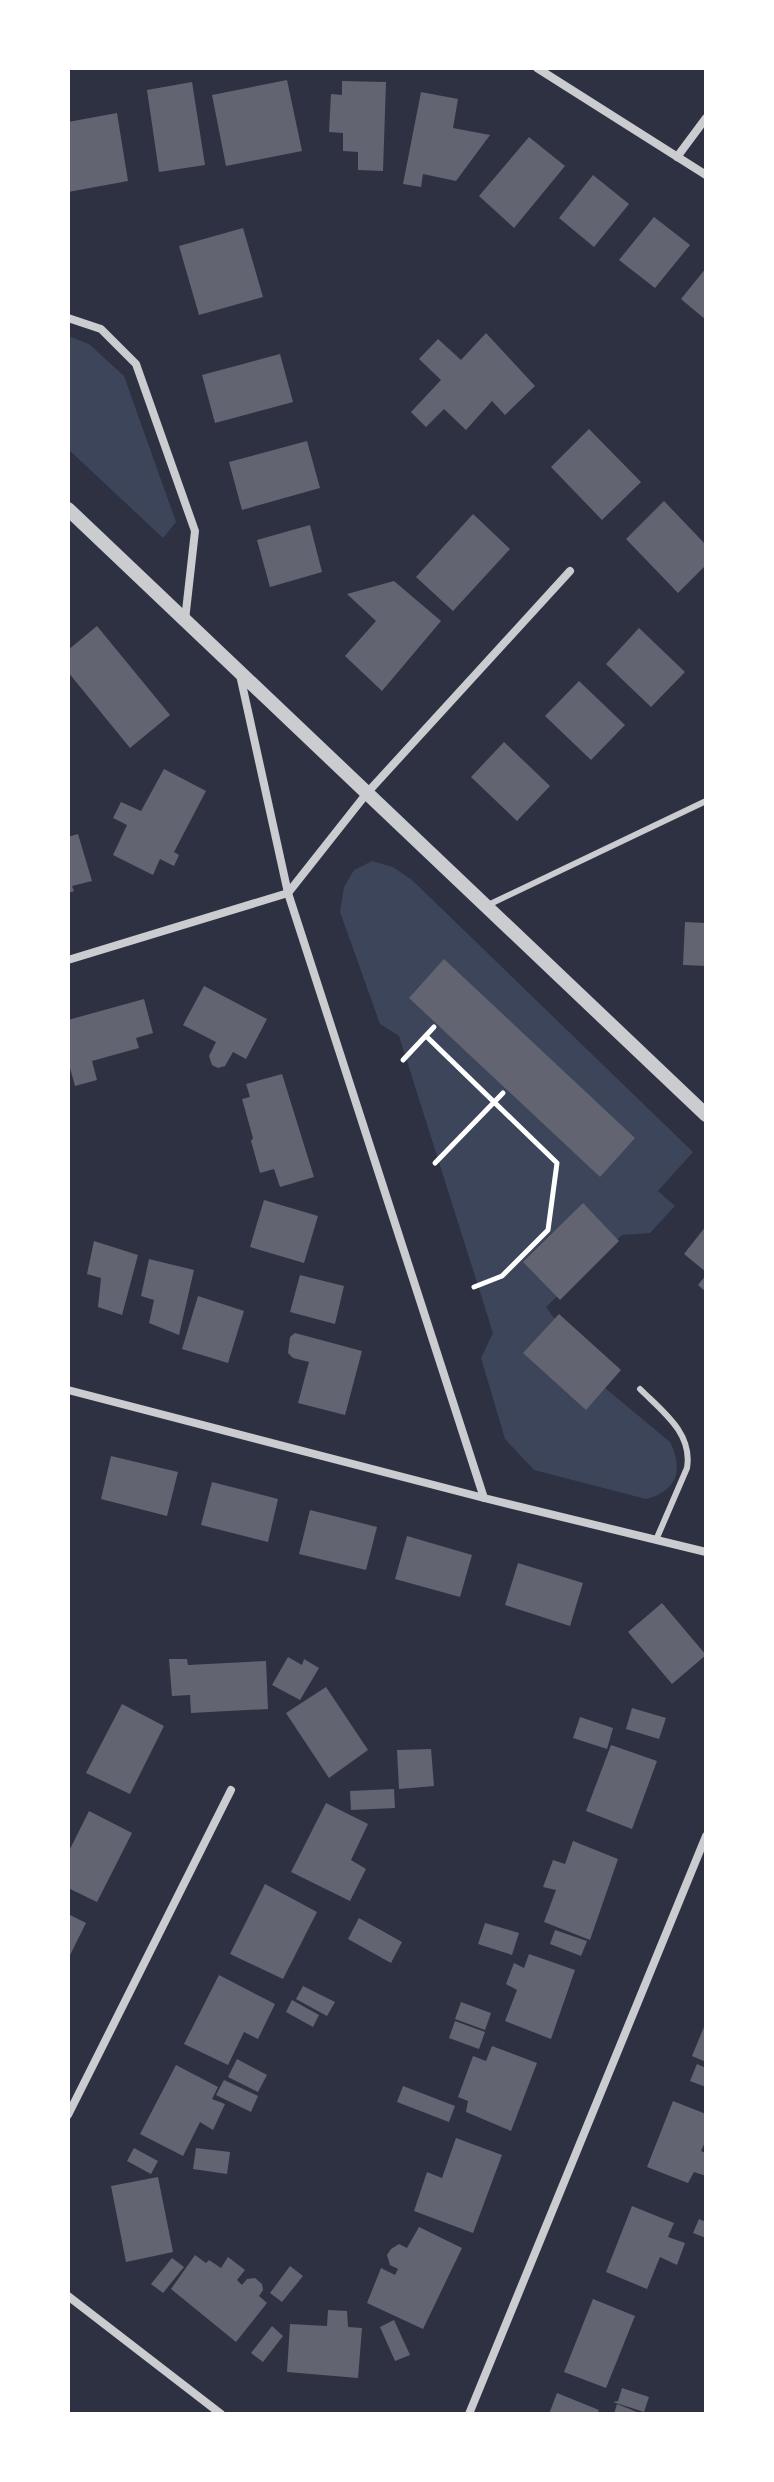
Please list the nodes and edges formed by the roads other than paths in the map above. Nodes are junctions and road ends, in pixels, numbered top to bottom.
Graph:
1 (537, 68) edge
2 (706, 118) edge
3 (677, 157) junction
4 (706, 175) edge
5 (68, 318) edge
6 (68, 509) edge
7 (570, 571) dead end
8 (185, 622) junction
9 (240, 671) junction
10 (367, 793) junction
11 (706, 801) edge
12 (288, 893) junction
13 (486, 906) junction
14 (68, 960) edge
15 (706, 1115) edge
16 (640, 1389) dead end
17 (68, 1390) edge
18 (484, 1498) junction
19 (656, 1540) junction
20 (706, 1552) edge
21 (231, 1790) dead end
22 (706, 1836) edge
23 (68, 2115) edge
24 (68, 2296) edge
25 (221, 2414) edge
26 (469, 2414) edge

1 - 3 street
2 - 3 street
3 - 4 street
5 - 8 street
6 - 8 street
7 - 10 street
8 - 9 street
9 - 10 street
9 - 12 street
10 - 12 street
10 - 13 street
11 - 13 lane
12 - 14 street
12 - 18 street
13 - 15 street
16 - 19 lane
17 - 18 street
18 - 19 street
19 - 20 street
21 - 23 street
22 - 26 street
24 - 25 street

